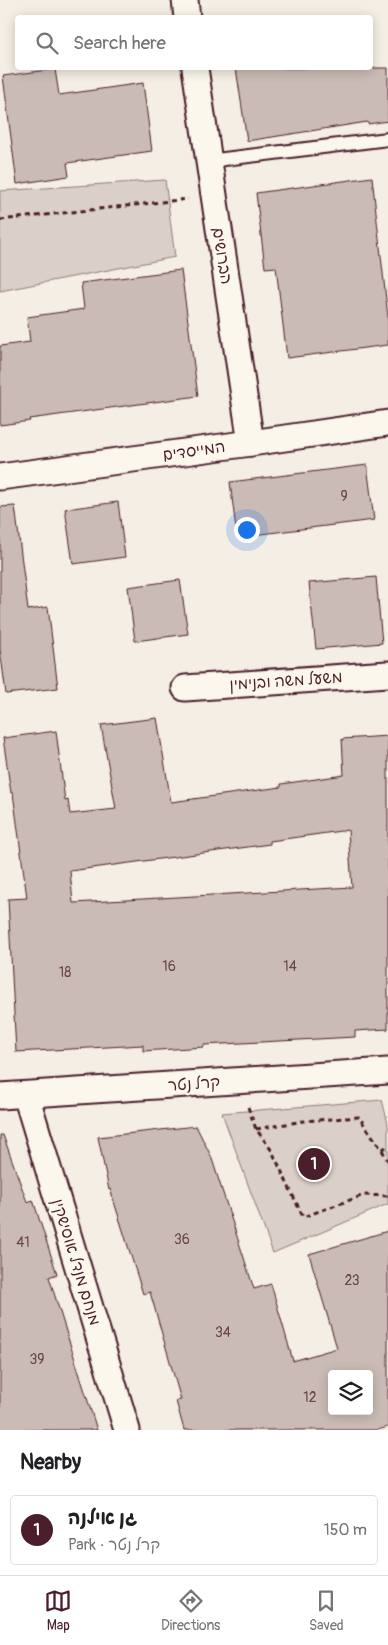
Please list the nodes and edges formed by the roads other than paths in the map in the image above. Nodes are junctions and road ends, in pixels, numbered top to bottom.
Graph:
1 (185, 0) edge
2 (187, 15) edge
3 (195, 70) edge
4 (388, 139) edge
5 (208, 161) junction
6 (388, 423) edge
7 (251, 444) junction
8 (0, 477) edge
9 (388, 674) edge
10 (184, 688) dead end
11 (388, 1071) edge
12 (26, 1095) junction
13 (0, 1096) edge
14 (127, 1430) edge

1 - 2 street
3 - 5 street, הברושים
4 - 5 lane
5 - 7 street, הברושים
6 - 7 street, המייסדים
7 - 8 street, המייסדים
9 - 10 street, משעל משה ובנימין
11 - 12 street, קרל נטר
12 - 13 street, קרל נטר
12 - 14 street, מנחם מנדל אוסישקין

